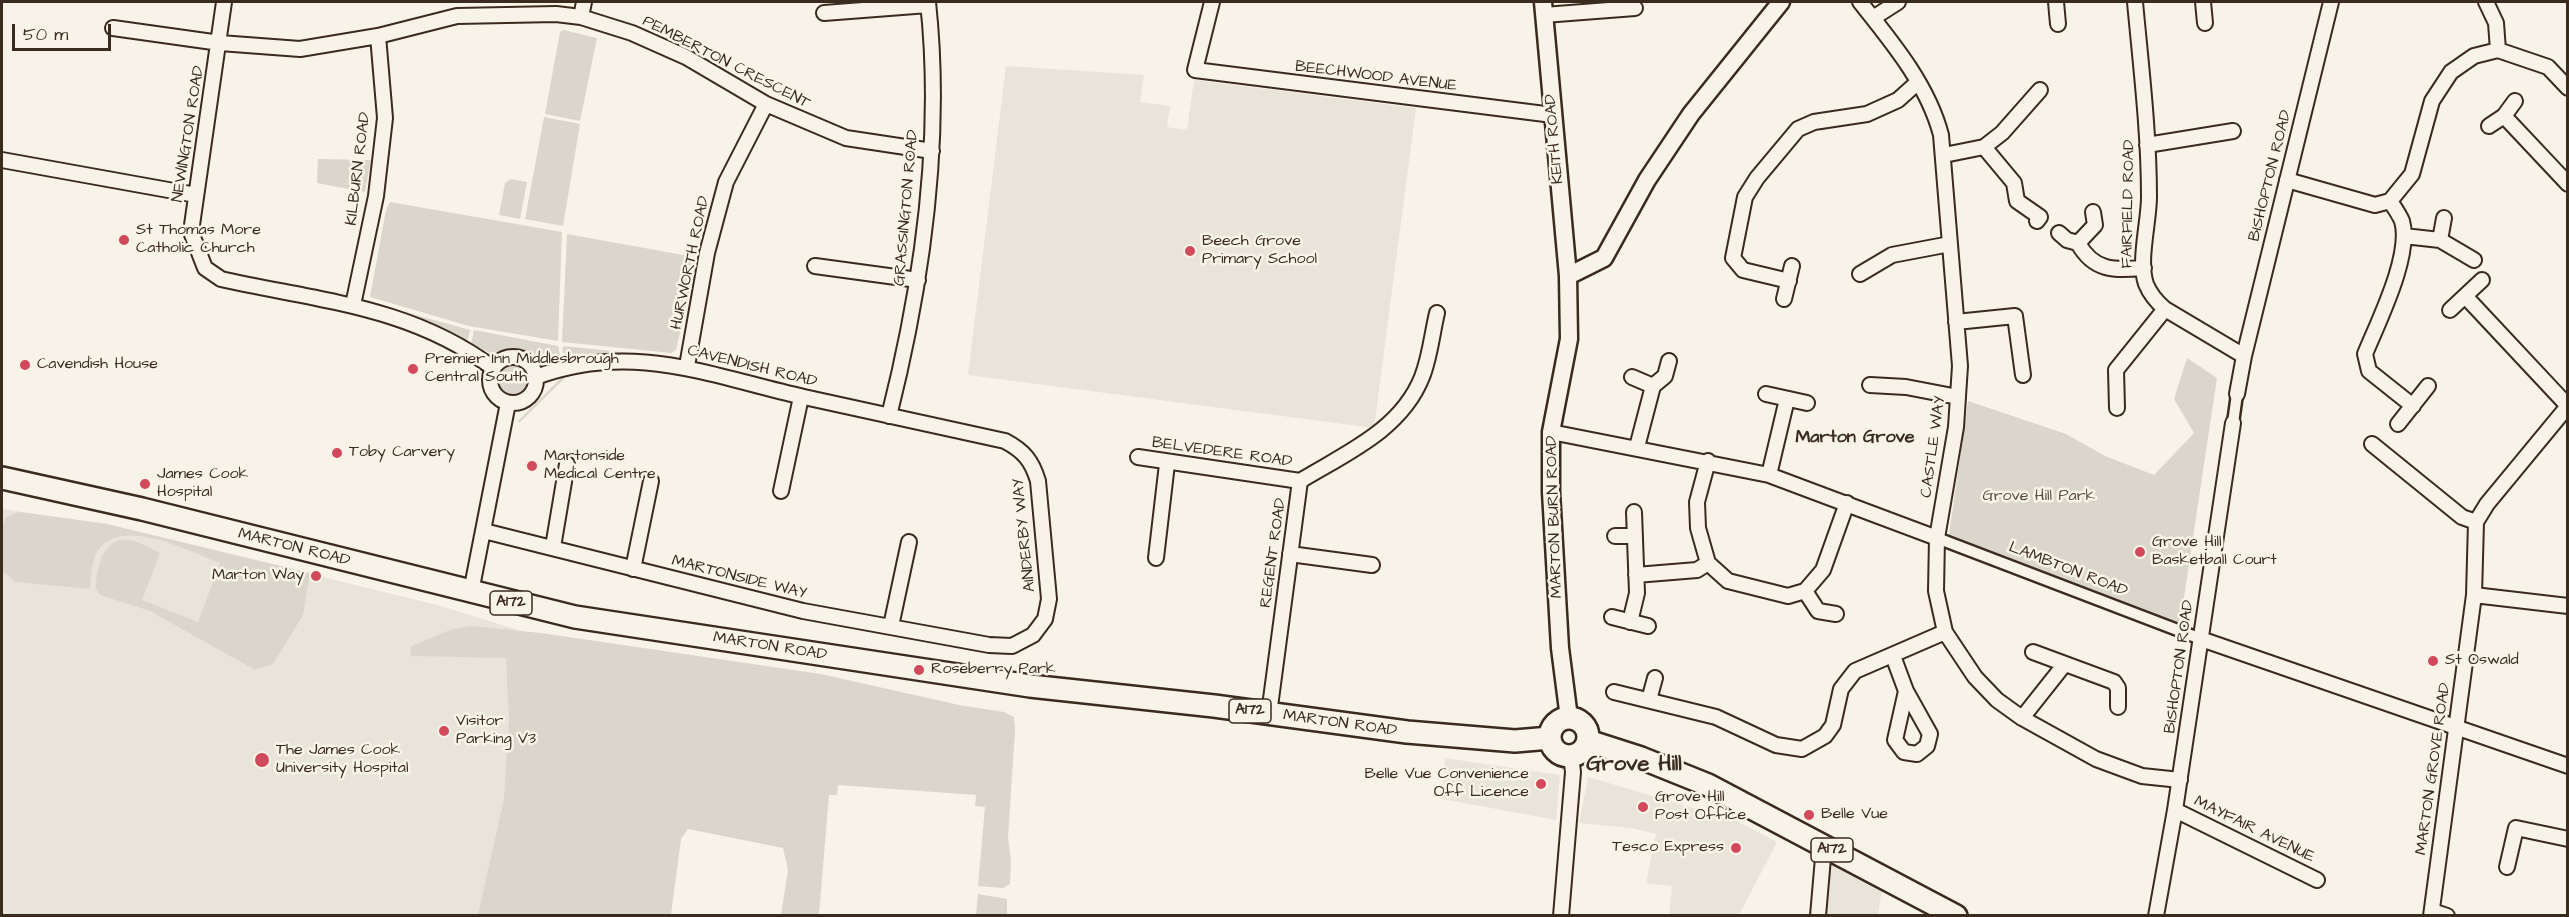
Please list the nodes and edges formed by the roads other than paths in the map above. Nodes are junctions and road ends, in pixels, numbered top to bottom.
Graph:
1 (224, 2) edge
2 (584, 2) edge
3 (1212, 2) edge
4 (1781, 2) edge
5 (1860, 2) edge
6 (1898, 2) edge
7 (2056, 2) edge
8 (2071, 2) edge
9 (2135, 2) edge
10 (2204, 2) edge
11 (2331, 2) edge
12 (2486, 2) edge
13 (928, 3) edge
14 (1544, 8) edge
15 (1635, 8) dead end
16 (824, 13) dead end
17 (581, 17) junction
18 (1873, 18) junction
19 (2205, 23) dead end
20 (2058, 24) dead end
21 (113, 28) dead end
22 (378, 36) junction
23 (220, 43) junction
24 (2498, 50) junction
25 (1918, 82) junction
26 (2568, 88) edge
27 (2040, 90) dead end
28 (2515, 101) dead end
29 (766, 104) junction
30 (1553, 116) junction
31 (2504, 116) junction
32 (2489, 126) dead end
33 (2233, 131) dead end
34 (2147, 145) junction
35 (1984, 147) junction
36 (932, 151) junction
37 (1944, 154) junction
38 (2, 160) edge
39 (2287, 180) junction
40 (2568, 184) edge
41 (196, 195) junction
42 (2390, 201) junction
43 (2093, 212) dead end
44 (2444, 218) dead end
45 (2037, 221) dead end
46 (2059, 233) dead end
47 (2404, 236) junction
48 (2440, 240) junction
49 (2078, 243) junction
50 (1950, 244) junction
51 (2474, 260) dead end
52 (816, 266) dead end
53 (1792, 266) dead end
54 (2144, 268) junction
55 (1860, 274) dead end
56 (1568, 276) junction
57 (918, 280) junction
58 (2482, 280) dead end
59 (1789, 281) junction
60 (2465, 296) junction
61 (1784, 299) dead end
62 (353, 305) junction
63 (2165, 309) junction
64 (2450, 310) dead end
65 (1437, 313) dead end
66 (1956, 321) junction
67 (2244, 356) junction
68 (1669, 361) dead end
69 (687, 366) junction
70 (493, 368) junction
71 (2023, 375) dead end
72 (536, 377) junction
73 (1632, 377) dead end
74 (1870, 385) dead end
75 (1653, 386) junction
76 (2428, 386) dead end
77 (1766, 394) dead end
78 (2237, 394) joint
79 (801, 397) junction
80 (1958, 397) junction
81 (1787, 399) junction
82 (507, 403) junction
83 (1807, 403) dead end
84 (2413, 406) junction
85 (2568, 406) edge
86 (2117, 408) dead end
87 (889, 416) junction
88 (2233, 423) joint
89 (2398, 424) dead end
90 (1551, 432) junction
91 (2372, 444) dead end
92 (1637, 447) junction
93 (1138, 457) dead end
94 (1708, 461) junction
95 (567, 464) dead end
96 (1167, 464) junction
97 (1769, 475) junction
98 (2, 478) edge
99 (1300, 480) junction
100 (651, 481) dead end
101 (781, 491) dead end
102 (1847, 503) junction
103 (1634, 512) dead end
104 (2476, 522) junction
105 (484, 531) junction
106 (1615, 536) dead end
107 (1634, 536) junction
108 (1937, 538) junction
109 (909, 542) dead end
110 (553, 547) junction
111 (1290, 554) junction
112 (1156, 558) dead end
113 (1708, 563) junction
114 (1372, 566) dead end
115 (633, 569) junction
116 (1636, 575) junction
117 (1805, 591) junction
118 (471, 592) junction
119 (2474, 595) junction
120 (2568, 606) edge
121 (1836, 614) dead end
122 (1612, 617) dead end
123 (1630, 622) junction
124 (891, 626) junction
125 (1648, 626) dead end
126 (1945, 632) junction
127 (2201, 639) junction
128 (989, 645) joint
129 (2033, 652) dead end
130 (1893, 656) junction
131 (2064, 665) junction
132 (1655, 678) dead end
133 (1906, 691) dead end
134 (1614, 692) dead end
135 (1649, 700) junction
136 (2118, 707) dead end
137 (1269, 714) junction
138 (1569, 718) junction
139 (2022, 718) junction
140 (2456, 729) junction
141 (1550, 738) junction
142 (1588, 741) junction
143 (1571, 756) junction
144 (2568, 766) edge
145 (2180, 780) junction
146 (2175, 810) junction
147 (2568, 839) edge
148 (1824, 846) junction
149 (2507, 867) dead end
150 (2317, 880) dead end
151 (2432, 913) edge
152 (1562, 915) edge
153 (1818, 915) edge
154 (1956, 915) edge
155 (2156, 915) edge
156 (2447, 915) edge

1 - 23 street, NEWINGTON ROAD
2 - 17 street
3 - 30 street, BEECHWOOD AVENUE
4 - 56 street
5 - 18 street, CASTLE WAY
6 - 18 street
7 - 8 street
7 - 20 street
9 - 34 street, FAIRFIELD ROAD
10 - 19 street
11 - 39 street, BISHOPTON ROAD
12 - 24 street
13 - 16 street
13 - 36 street, GRASSINGTON ROAD
14 - 15 street
14 - 30 street, KEITH ROAD
17 - 22 street, PEMBERTON CRESCENT
17 - 29 street, PEMBERTON CRESCENT
18 - 25 street, CASTLE WAY
21 - 23 street, PEMBERTON CRESCENT
22 - 23 street, PEMBERTON CRESCENT
22 - 62 street, KILBURN ROAD
23 - 41 street, NEWINGTON ROAD
24 - 26 street
24 - 42 street
25 - 37 street, CASTLE WAY
25 - 59 street
27 - 35 street
28 - 31 street
29 - 36 street, PEMBERTON CRESCENT
29 - 69 street, HURWORTH ROAD
30 - 56 street, KEITH ROAD
31 - 32 street
31 - 40 street
33 - 34 street
34 - 54 street, FAIRFIELD ROAD
35 - 37 street
35 - 45 street
36 - 57 street, GRASSINGTON ROAD
37 - 50 street, CASTLE WAY
38 - 41 street
39 - 42 street
39 - 67 street, BISHOPTON ROAD
41 - 62 street, NEWINGTON ROAD
42 - 47 street
43 - 49 street
44 - 48 street
46 - 49 street
47 - 48 street
47 - 84 street
48 - 51 street
49 - 54 street
50 - 55 street
50 - 66 street, CASTLE WAY
52 - 57 street
53 - 59 street
54 - 63 street, FAIRFIELD ROAD
56 - 90 street, MARTON BURN ROAD
57 - 87 street, GRASSINGTON ROAD
58 - 60 street
59 - 61 street
60 - 64 street
60 - 85 street
62 - 70 street
63 - 67 street, FAIRFIELD ROAD
63 - 86 street
65 - 99 street, REGENT ROAD
66 - 71 street
66 - 80 street, CASTLE WAY
67 - 78 street, BISHOPTON ROAD
68 - 75 street
69 - 72 street, CAVENDISH ROAD
69 - 79 street, CAVENDISH ROAD
70 - 72 street
70 - 82 street
72 - 82 street
73 - 75 street
74 - 80 street
75 - 92 street
76 - 84 street
77 - 81 street
78 - 88 street
79 - 87 street, CAVENDISH ROAD
79 - 101 street
80 - 108 street, CASTLE WAY
81 - 83 street
81 - 97 street
82 - 105 street
84 - 89 street
85 - 104 street
87 - 128 street, AINDERBY WAY
88 - 127 street, BISHOPTON ROAD
90 - 92 street, LAMBTON ROAD
90 - 138 street, MARTON BURN ROAD
91 - 104 street
92 - 94 street, LAMBTON ROAD
93 - 96 street, BELVEDERE ROAD
94 - 97 street, LAMBTON ROAD
94 - 113 street
95 - 110 street
96 - 99 street, BELVEDERE ROAD
96 - 112 street
97 - 102 street, LAMBTON ROAD
98 - 118 main road, MARTON ROAD / A172
99 - 111 street, REGENT ROAD
100 - 115 street
102 - 108 street, LAMBTON ROAD
102 - 117 street
103 - 107 street
104 - 119 street, MARTON GROVE ROAD
105 - 110 street, MARTONSIDE WAY
105 - 118 street
106 - 107 street
107 - 116 street
108 - 126 street, CASTLE WAY
108 - 127 street, LAMBTON ROAD
109 - 124 street
110 - 115 street, MARTONSIDE WAY
111 - 114 street
111 - 137 street, REGENT ROAD
113 - 116 street
113 - 117 street
115 - 124 street, MARTONSIDE WAY
116 - 123 street
117 - 121 street
118 - 137 main road, MARTON ROAD / A172
119 - 120 street
119 - 140 street, MARTON GROVE ROAD
122 - 123 street
123 - 125 street
124 - 128 street, MARTONSIDE WAY
126 - 130 street
126 - 139 street, CASTLE WAY
127 - 140 street, LAMBTON ROAD
127 - 145 street, BISHOPTON ROAD
129 - 131 street
130 - 133 street
130 - 135 street
131 - 136 street
131 - 139 street
132 - 135 street
134 - 135 street
137 - 141 main road, MARTON ROAD / A172
138 - 141 main road
138 - 142 main road
139 - 145 street, CASTLE WAY
140 - 144 street, LAMBTON ROAD
140 - 151 street, MARTON GROVE ROAD
141 - 143 main road
142 - 143 main road
142 - 148 main road, A172
143 - 152 street
145 - 146 street, BISHOPTON ROAD
146 - 150 street, MAYFAIR AVENUE
146 - 155 street, BISHOPTON ROAD
147 - 149 street
148 - 153 street
148 - 154 main road, A172
151 - 156 street

